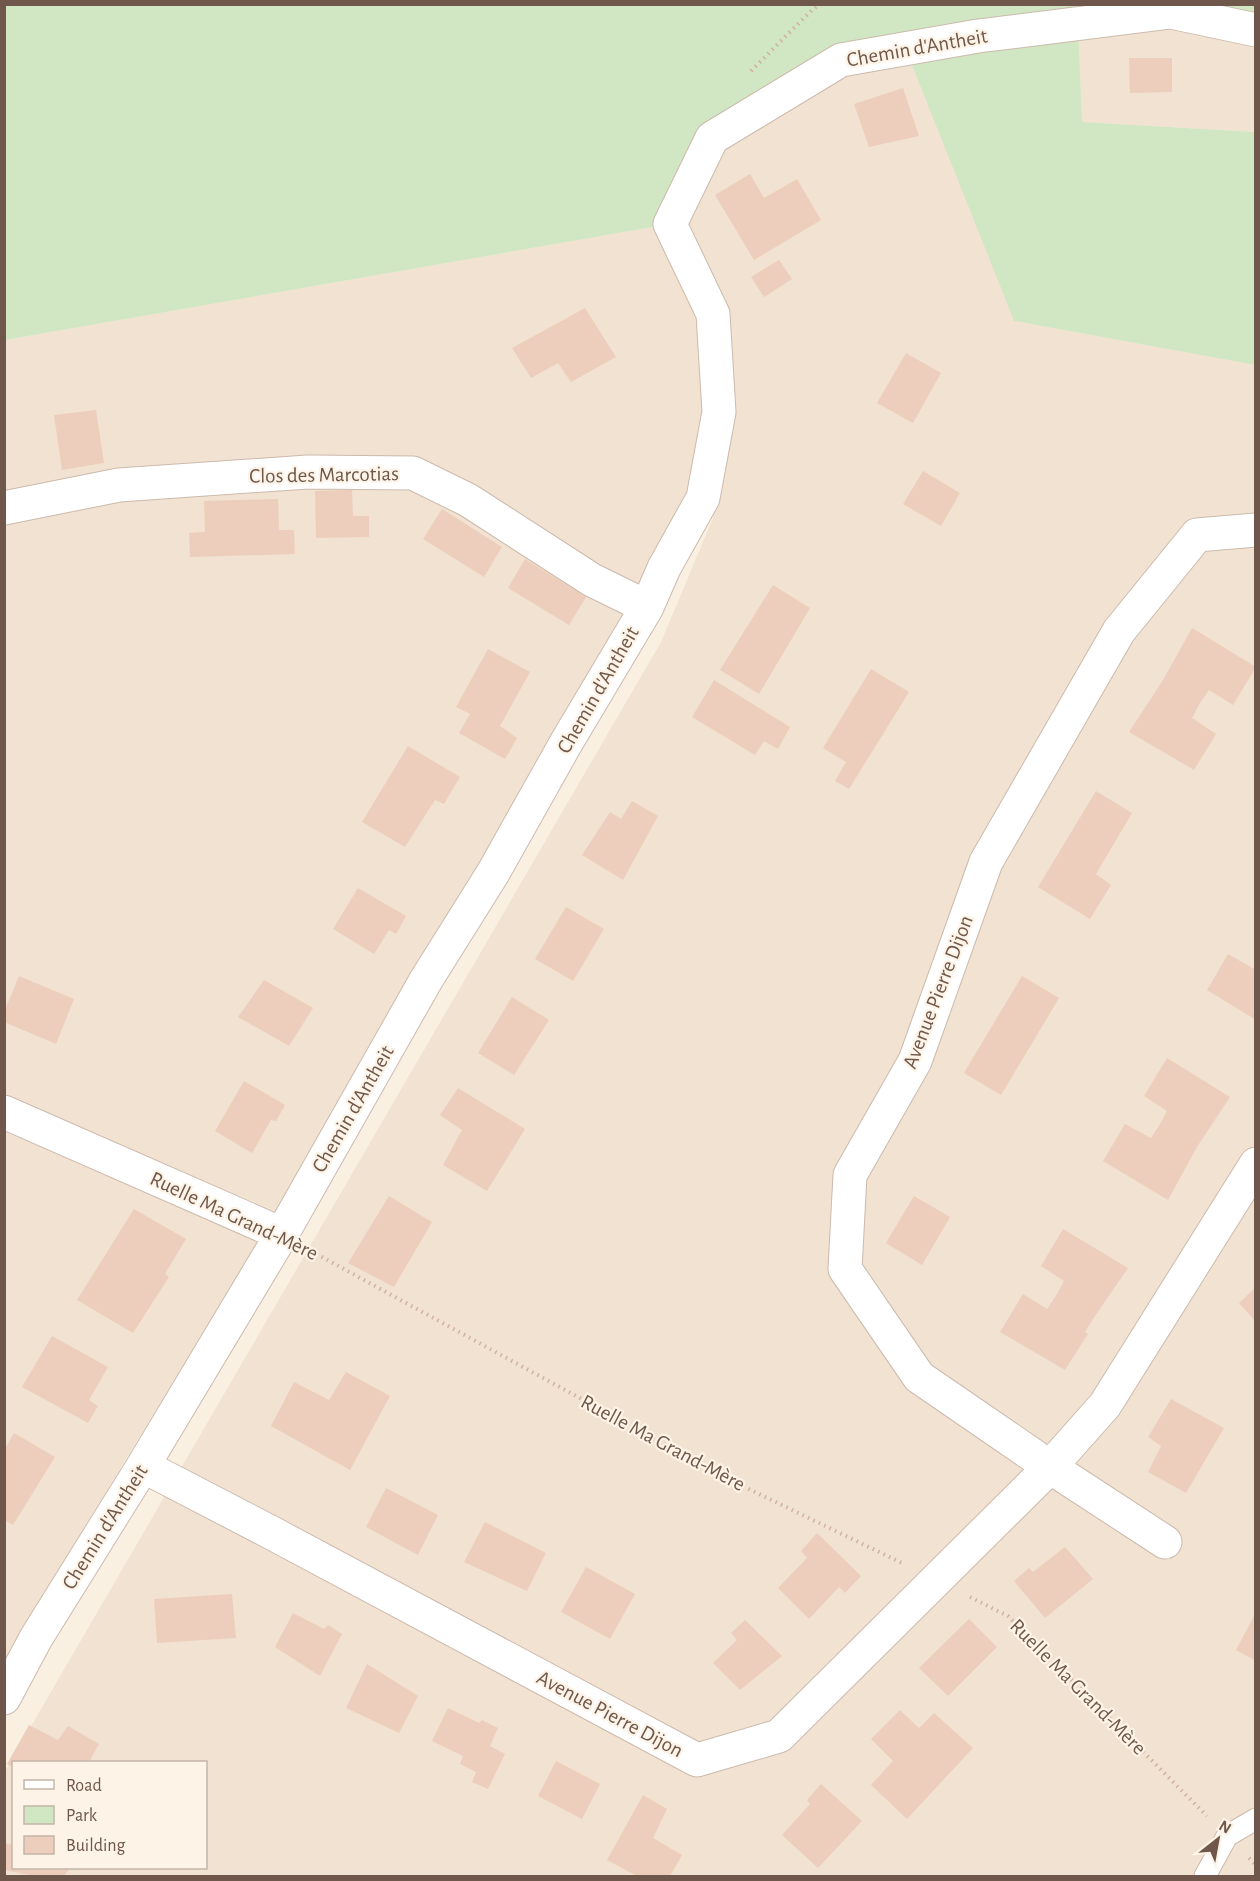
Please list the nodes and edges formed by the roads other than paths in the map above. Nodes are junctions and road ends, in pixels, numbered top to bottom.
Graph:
1 (1256, 30) edge
2 (4, 508) edge
3 (1256, 530) edge
4 (647, 607) junction
5 (4, 1112) edge
6 (1256, 1164) edge
7 (282, 1234) junction
8 (142, 1466) junction
9 (1050, 1467) junction
10 (1165, 1542) dead end
11 (4, 1698) edge
12 (1256, 1819) edge
13 (1205, 1876) edge

1 - 4 street, Chemin d'Antheit
2 - 4 street, Clos des Marcotias
3 - 9 street, Avenue Pierre Dijon
4 - 7 street, Chemin d'Antheit
5 - 7 street, Ruelle Ma Grand-Mère
6 - 9 street, Avenue Pierre Dijon
7 - 8 street, Chemin d'Antheit
8 - 9 street, Avenue Pierre Dijon
8 - 11 street, Chemin d'Antheit
9 - 10 street
12 - 13 lane

